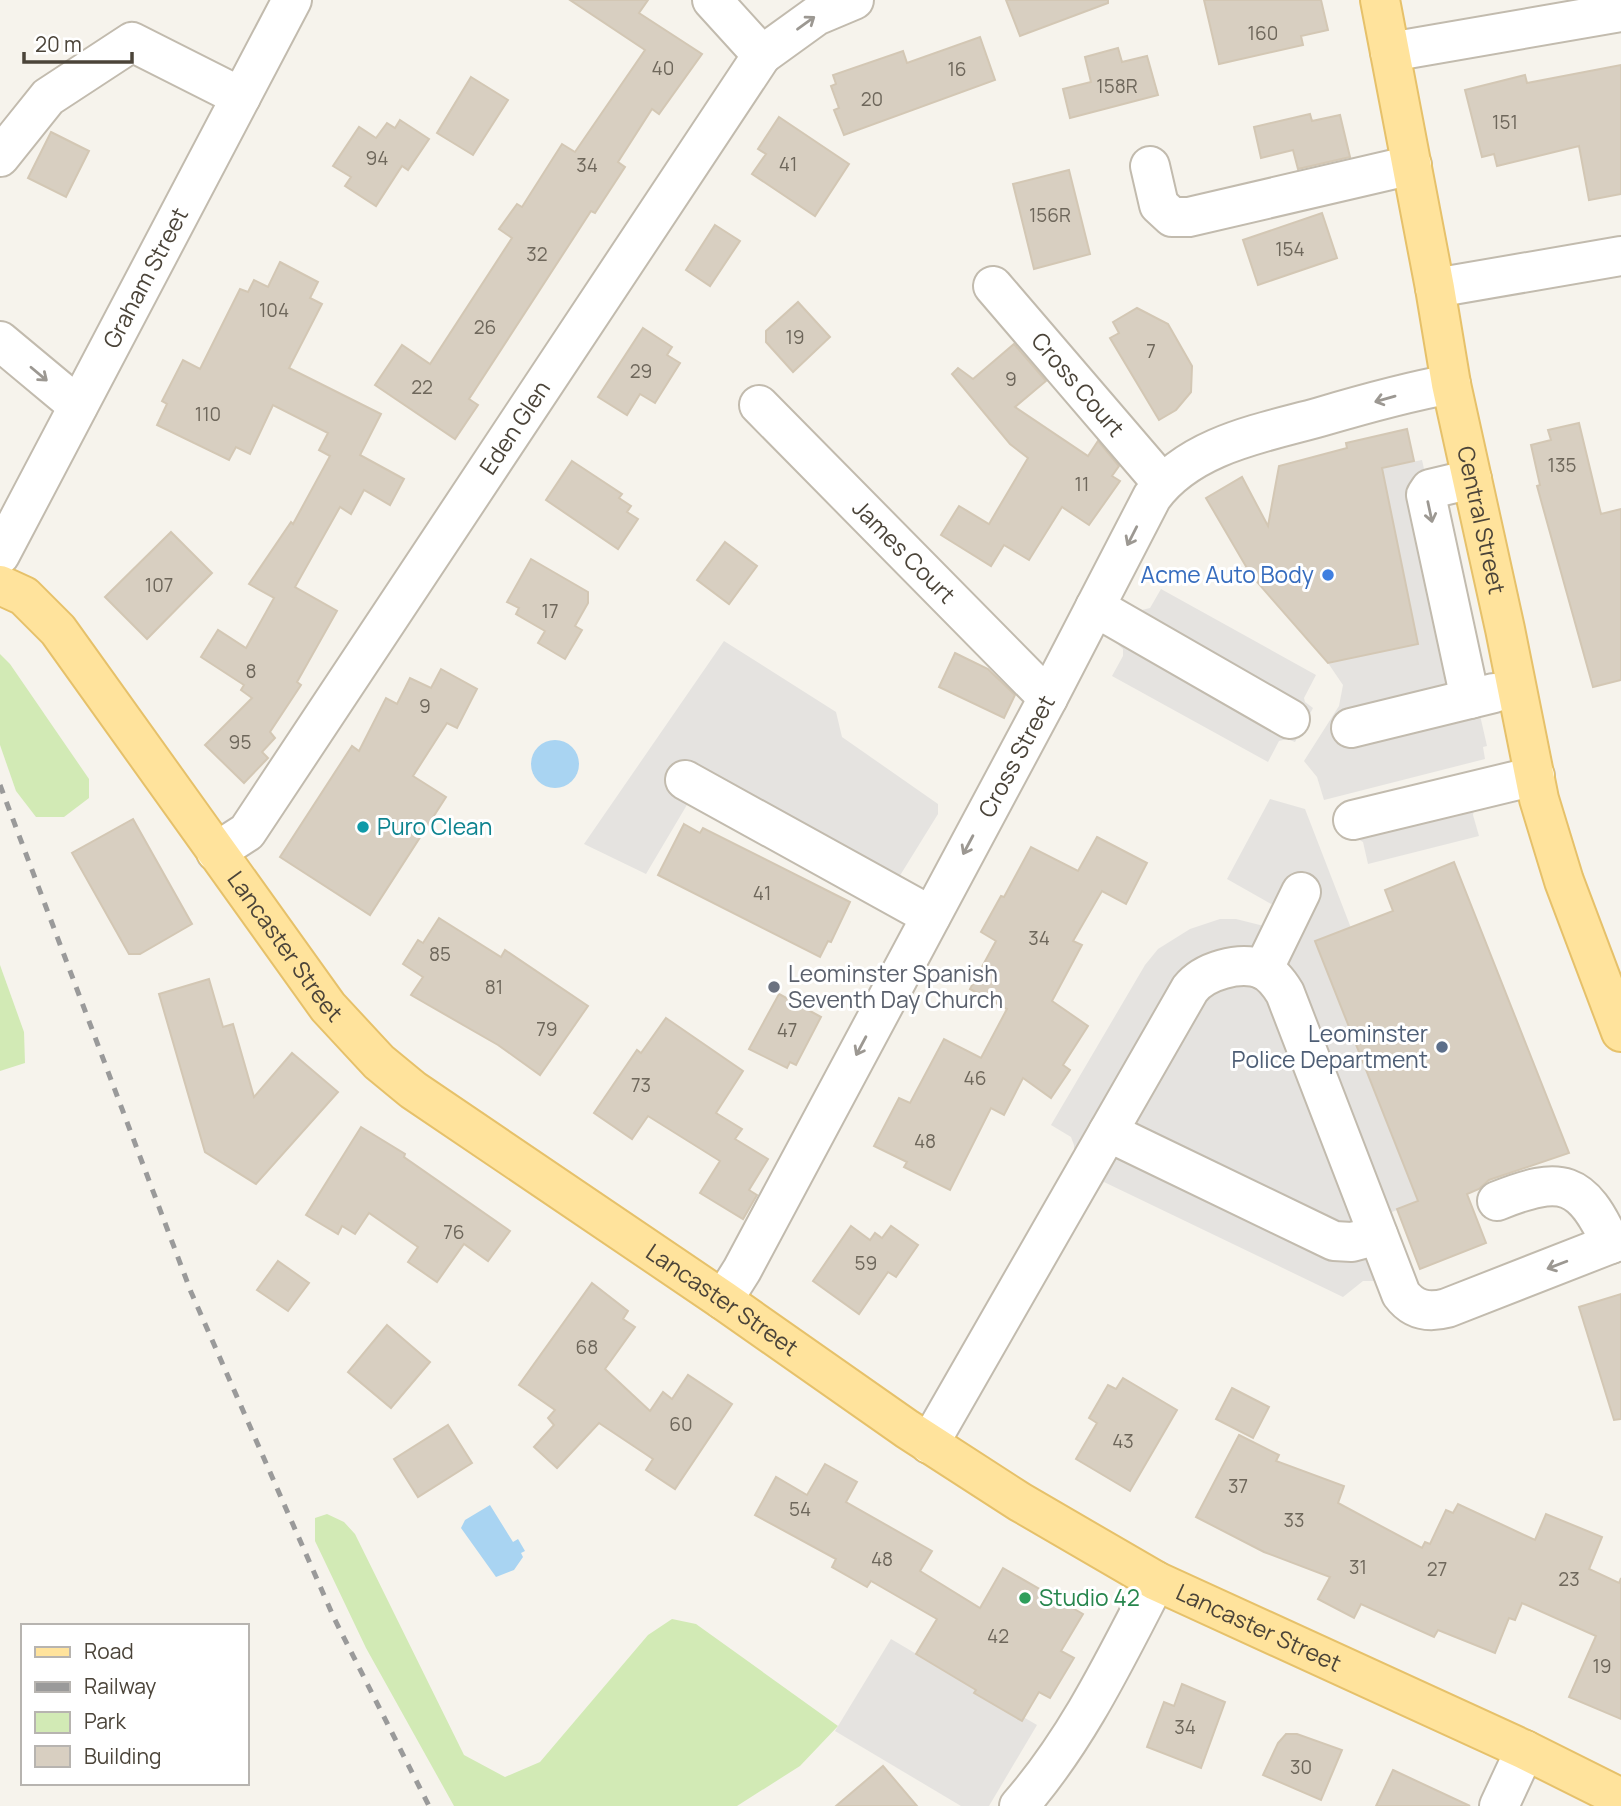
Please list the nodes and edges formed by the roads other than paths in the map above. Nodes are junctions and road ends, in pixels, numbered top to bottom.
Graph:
1 (292, 0) edge
2 (712, 0) edge
3 (854, 0) edge
4 (1380, 0) edge
5 (1621, 12) edge
6 (1390, 52) junction
7 (762, 55) junction
8 (241, 97) junction
9 (0, 157) edge
10 (1412, 165) junction
11 (1150, 166) dead end
12 (1621, 256) edge
13 (993, 286) dead end
14 (1435, 288) junction
15 (0, 341) edge
16 (1451, 384) junction
17 (759, 405) dead end
18 (78, 406) junction
19 (1472, 479) junction
20 (1162, 483) junction
21 (0, 555) edge
22 (0, 585) edge
23 (1095, 607) junction
24 (1517, 688) junction
25 (1048, 698) junction
26 (1470, 699) junction
27 (1290, 719) dead end
28 (1351, 728) dead end
29 (1535, 776) junction
30 (685, 780) dead end
31 (1353, 820) dead end
32 (216, 852) junction
33 (1301, 892) dead end
34 (931, 916) junction
35 (1263, 970) junction
36 (1621, 1032) edge
37 (1108, 1132) junction
38 (1497, 1201) dead end
39 (1378, 1235) junction
40 (1616, 1242) edge
41 (723, 1300) junction
42 (929, 1444) junction
43 (1156, 1581) junction
44 (1525, 1750) junction
45 (1621, 1798) edge
46 (1020, 1806) edge
47 (1499, 1806) edge

1 - 8 street, Graham Street
2 - 7 street
7 -> 3 street
4 - 6 main road, Central Street
5 - 6 street
6 - 10 main road, Central Street
7 - 32 street, Eden Glen
8 - 9 street
8 - 18 street, Graham Street
10 - 11 street
10 - 14 main road, Central Street
12 - 14 street
13 - 20 street, Cross Court
14 - 16 main road, Central Street
15 -> 18 street
16 - 19 main road, Central Street
16 -> 20 street, Cross Street
17 - 25 street, James Court
18 - 21 street, Graham Street
19 - 24 main road, Central Street
19 -> 26 street
20 -> 23 street, Cross Street
22 - 32 main road, Lancaster Street
23 - 25 street, Cross Street
23 - 27 street
24 - 26 street
24 - 29 main road, Central Street
25 -> 34 street, Cross Street
26 - 28 street
29 - 31 street
29 - 36 main road, Central Street
30 - 34 street
32 - 41 main road, Lancaster Street
33 - 35 street
34 -> 41 street, Cross Street
35 - 37 street
35 - 39 street
37 - 39 street
37 - 42 street
38 - 40 street
40 -> 39 street
41 - 42 main road, Lancaster Street
42 - 43 main road, Lancaster Street
43 - 44 main road, Lancaster Street
43 - 46 street
44 - 45 main road, Lancaster Street
44 - 47 street

